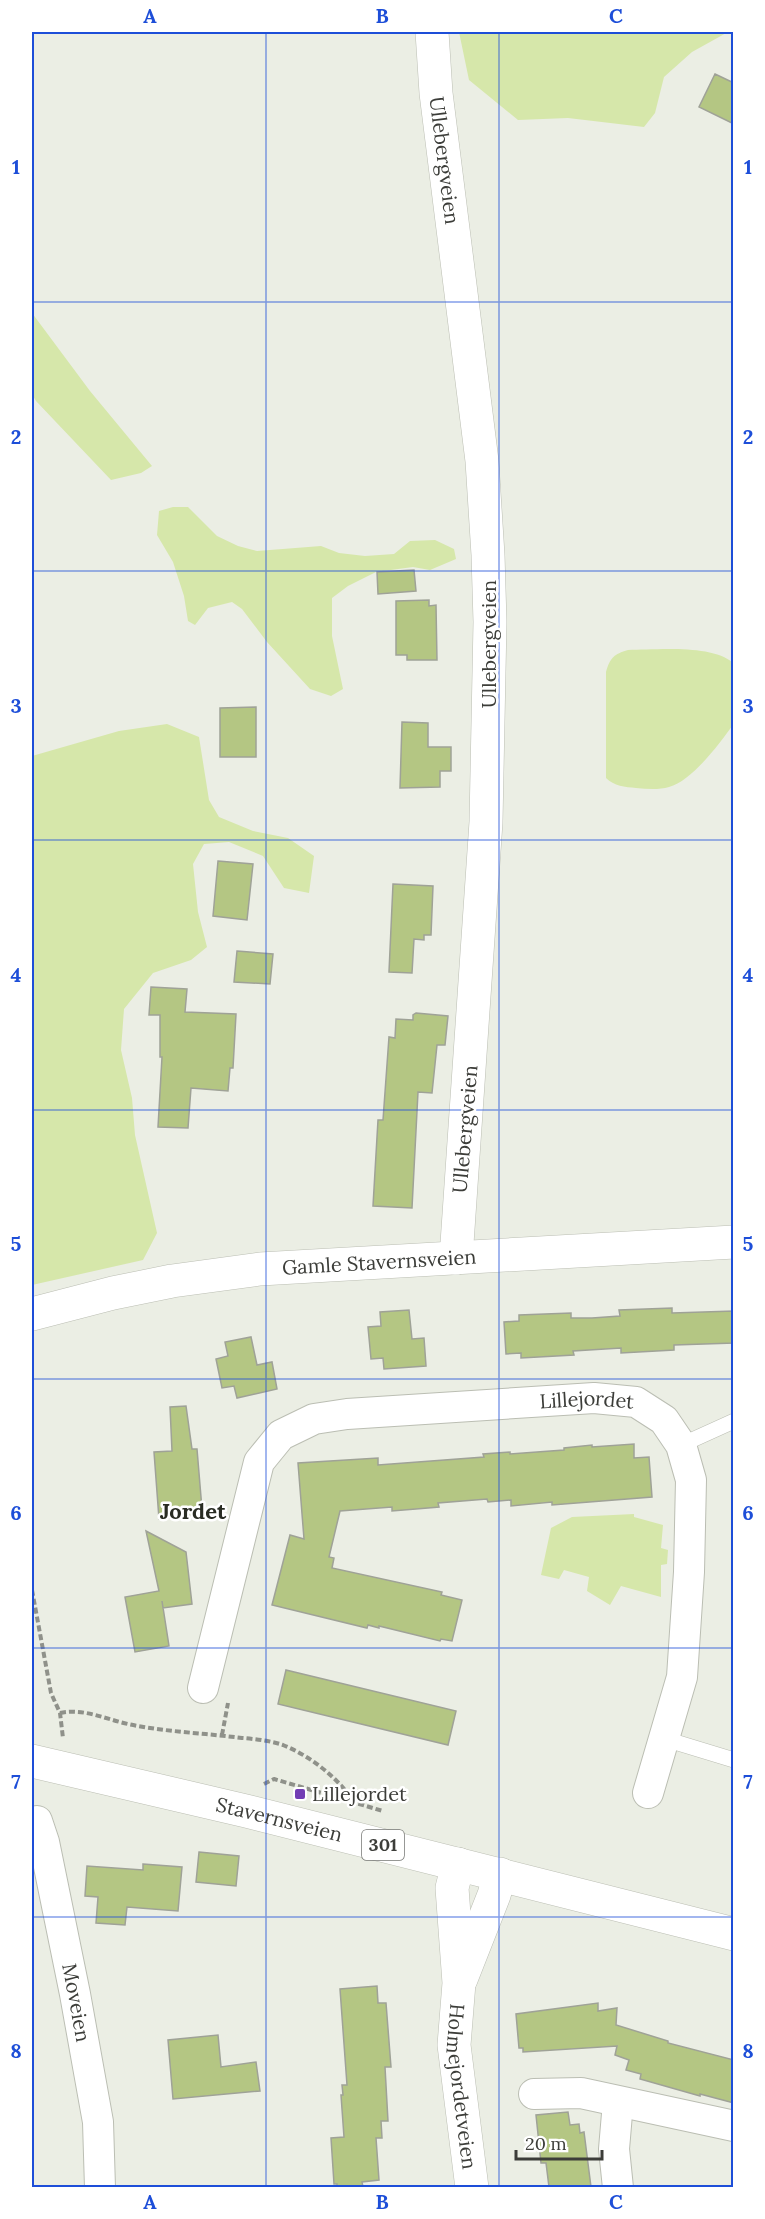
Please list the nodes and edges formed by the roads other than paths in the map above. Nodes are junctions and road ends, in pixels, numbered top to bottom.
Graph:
1 (432, 32) edge
2 (734, 1242) edge
3 (456, 1258) junction
4 (32, 1314) edge
5 (734, 1421) edge
6 (681, 1445) junction
7 (203, 1688) dead end
8 (665, 1740) junction
9 (734, 1760) edge
10 (32, 1761) edge
11 (648, 1793) dead end
12 (38, 1821) dead end
13 (458, 1864) junction
14 (500, 1874) junction
15 (734, 1934) edge
16 (459, 1983) junction
17 (534, 2094) dead end
18 (618, 2102) junction
19 (734, 2126) edge
20 (100, 2187) edge
21 (472, 2187) edge
22 (618, 2187) edge

1 - 3 street, Ullebergveien
2 - 3 street, Gamle Stavernsveien
3 - 4 street, Gamle Stavernsveien
5 - 6 lane
6 - 7 street, Lillejordet
6 - 8 street, Lillejordet
8 - 9 lane
8 - 11 street, Lillejordet
10 - 13 street, Stavernsveien / 301
12 - 20 street, Moveien
13 - 14 street, Stavernsveien / 301
13 - 16 street, Holmejordetveien
14 - 15 street, Stavernsveien / 301
14 - 16 street, Holmejordetveien
16 - 21 street, Holmejordetveien
17 - 18 street
18 - 19 street
18 - 22 street

